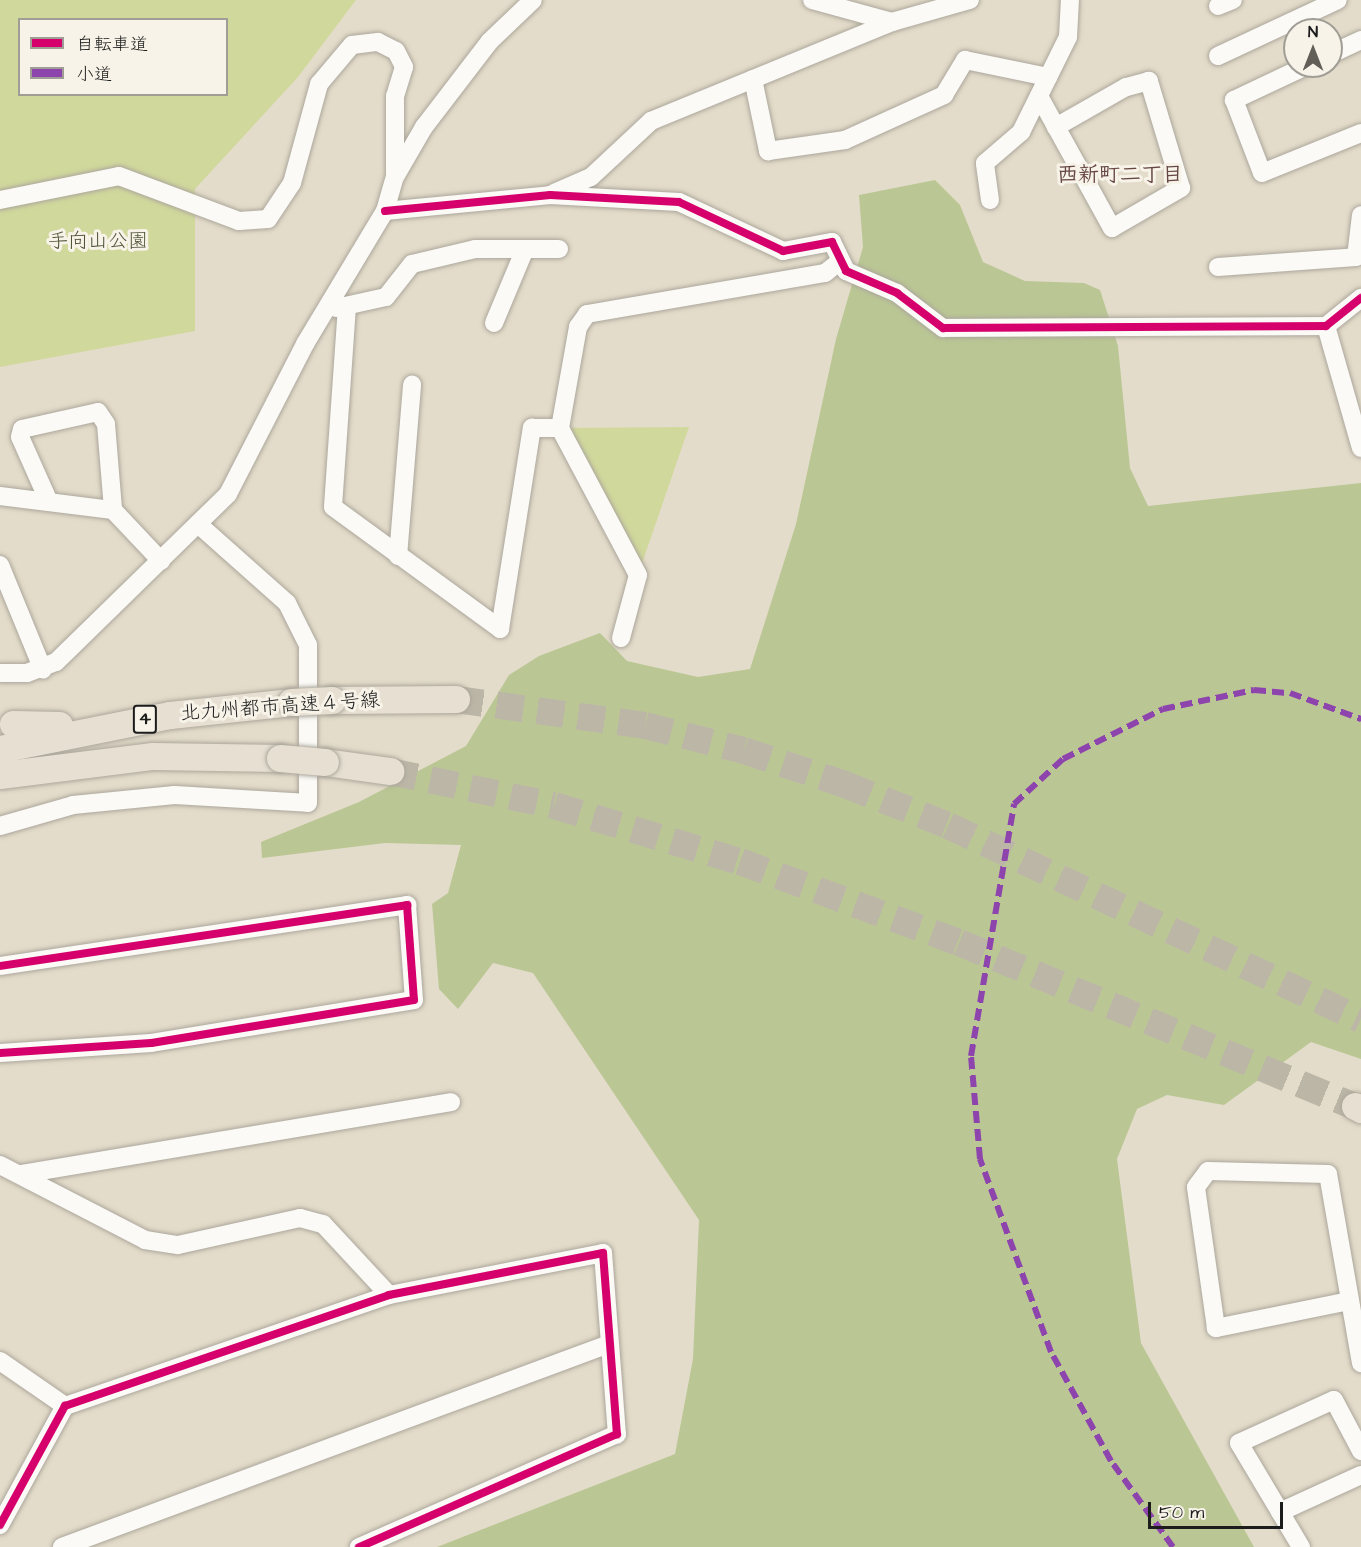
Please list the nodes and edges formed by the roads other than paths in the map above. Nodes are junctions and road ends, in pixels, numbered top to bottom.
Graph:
1 (533, 0) edge
2 (812, 0) edge
3 (970, 0) edge
4 (1070, 0) edge
5 (1338, 0) edge
6 (892, 22) junction
7 (1361, 40) edge
8 (1343, 48) edge
9 (1218, 56) dead end
10 (1048, 77) junction
11 (1283, 77) edge
12 (753, 79) junction
13 (1039, 96) junction
14 (1056, 128) dead end
15 (1361, 133) edge
16 (395, 177) junction
17 (549, 195) junction
18 (0, 200) edge
19 (990, 200) dead end
20 (385, 212) junction
21 (1361, 215) edge
22 (525, 249) junction
23 (559, 249) dead end
24 (838, 263) junction
25 (1218, 267) dead end
26 (1361, 298) edge
27 (347, 306) junction
28 (325, 311) junction
29 (494, 323) dead end
30 (1326, 326) junction
31 (412, 385) dead end
32 (560, 428) junction
33 (1361, 448) edge
34 (0, 496) edge
35 (49, 502) junction
36 (112, 510) junction
37 (198, 524) junction
38 (398, 556) junction
39 (161, 561) junction
40 (0, 565) edge
41 (621, 639) dead end
42 (42, 670) junction
43 (0, 672) edge
44 (456, 699) tunnel mouth
45 (13, 724) dead end
46 (112, 725) junction
47 (0, 749) edge
48 (390, 771) tunnel mouth
49 (0, 775) edge
50 (0, 826) edge
51 (0, 966) edge
52 (0, 1053) edge
53 (451, 1102) dead end
54 (0, 1165) edge
55 (22, 1174) junction
56 (389, 1295) junction
57 (1349, 1301) junction
58 (609, 1344) junction
59 (0, 1361) edge
60 (1361, 1363) edge
61 (65, 1406) junction
62 (1361, 1451) edge
63 (1361, 1474) edge
64 (1280, 1512) junction
65 (0, 1525) edge
66 (62, 1547) edge
67 (359, 1547) edge
68 (1301, 1547) edge

1 - 16 street
2 - 6 street
3 - 6 street
4 - 10 street
5 - 9 street
6 - 12 street
7 - 8 street
10 - 12 street
10 - 13 street
11 - 15 street
12 - 17 street
13 - 14 street
13 - 19 street
16 - 18 street
16 - 20 street
17 - 20 street
17 - 24 street
20 - 28 street
21 - 25 street
22 - 23 street
22 - 27 street
22 - 29 street
24 - 30 street
24 - 32 street
26 - 30 street
27 - 28 street
27 - 38 street
28 - 37 street
30 - 33 street
31 - 38 street
32 - 38 street
32 - 41 street
34 - 35 street
35 - 36 street
35 - 36 street
36 - 39 street
37 - 39 street
37 - 50 street
39 - 42 street
40 - 42 street
42 - 43 street
44 - 46 highway, 北九州都市高速４号線 / 4, bridge
45 - 46 highway
46 - 47 highway, 北九州都市高速４号線 / 4
48 - 49 highway, 4, bridge
51 - 52 street
53 - 55 street
54 - 55 street
55 - 56 street
56 - 58 street
56 - 61 street
57 - 57 street
57 - 60 street
58 - 66 street
58 - 67 street
59 - 61 street
61 - 65 street
62 - 64 street
63 - 64 street
64 - 68 street

